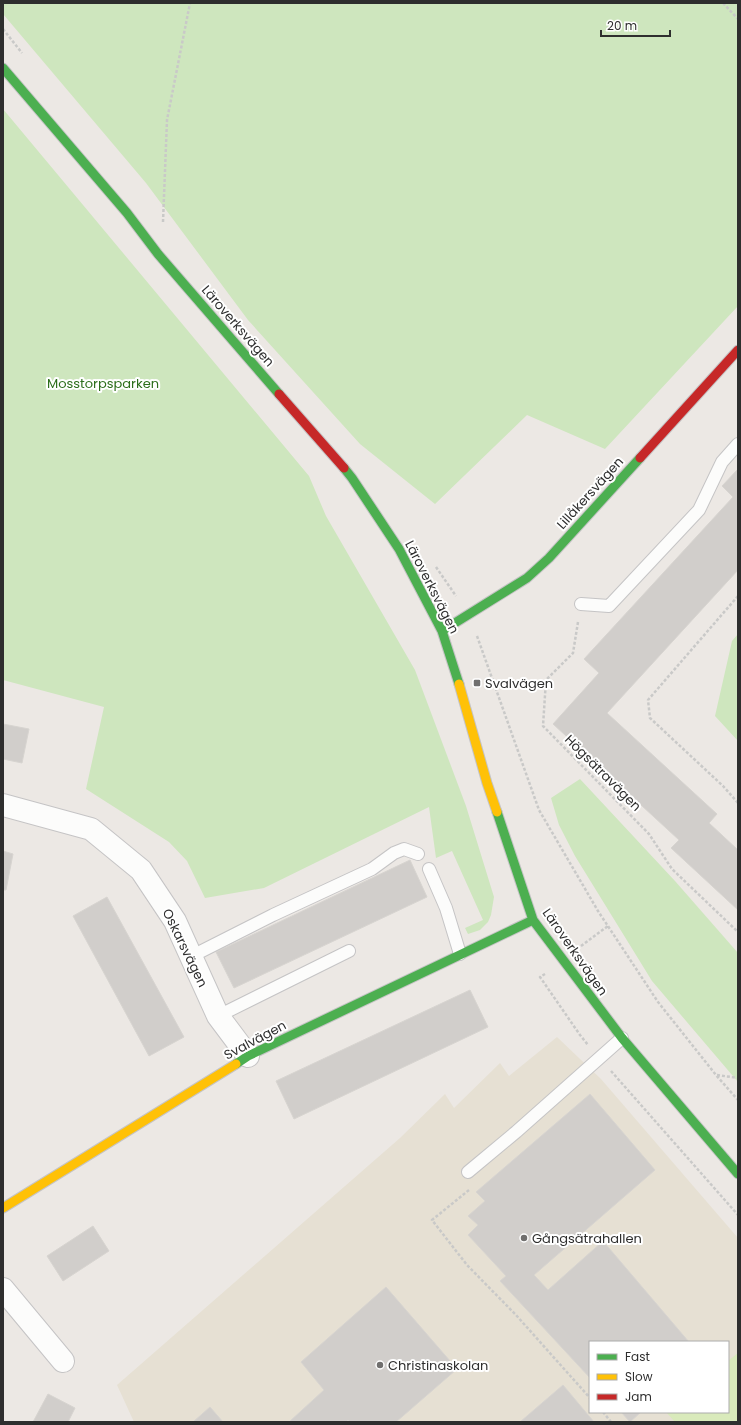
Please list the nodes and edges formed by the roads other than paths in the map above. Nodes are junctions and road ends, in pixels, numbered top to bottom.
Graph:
1 (3, 68) edge
2 (738, 350) edge
3 (738, 444) edge
4 (581, 604) road end
5 (442, 631) junction
6 (3, 805) edge
7 (418, 854) dead end
8 (428, 869) dead end
9 (533, 920) junction
10 (350, 951) dead end
11 (460, 954) junction
12 (190, 957) junction
13 (218, 1016) junction
14 (622, 1038) junction
15 (248, 1056) junction
16 (468, 1172) road end
17 (738, 1174) edge
18 (3, 1208) edge
19 (3, 1290) edge
20 (63, 1361) dead end

1 - 5 street, Läroverksvägen
2 - 5 street, Lillåkersvägen
3 - 4 lane
5 - 9 street, Läroverksvägen
6 - 12 street, Oskarsvägen
7 - 12 lane
8 - 11 lane
9 - 11 street, Svalvägen
9 - 14 street, Läroverksvägen
10 - 13 lane
11 - 15 street, Svalvägen
12 - 13 street, Oskarsvägen
13 - 15 street, Oskarsvägen
14 - 16 lane
14 - 17 street, Läroverksvägen
15 - 18 street, Svalvägen
19 - 20 street

